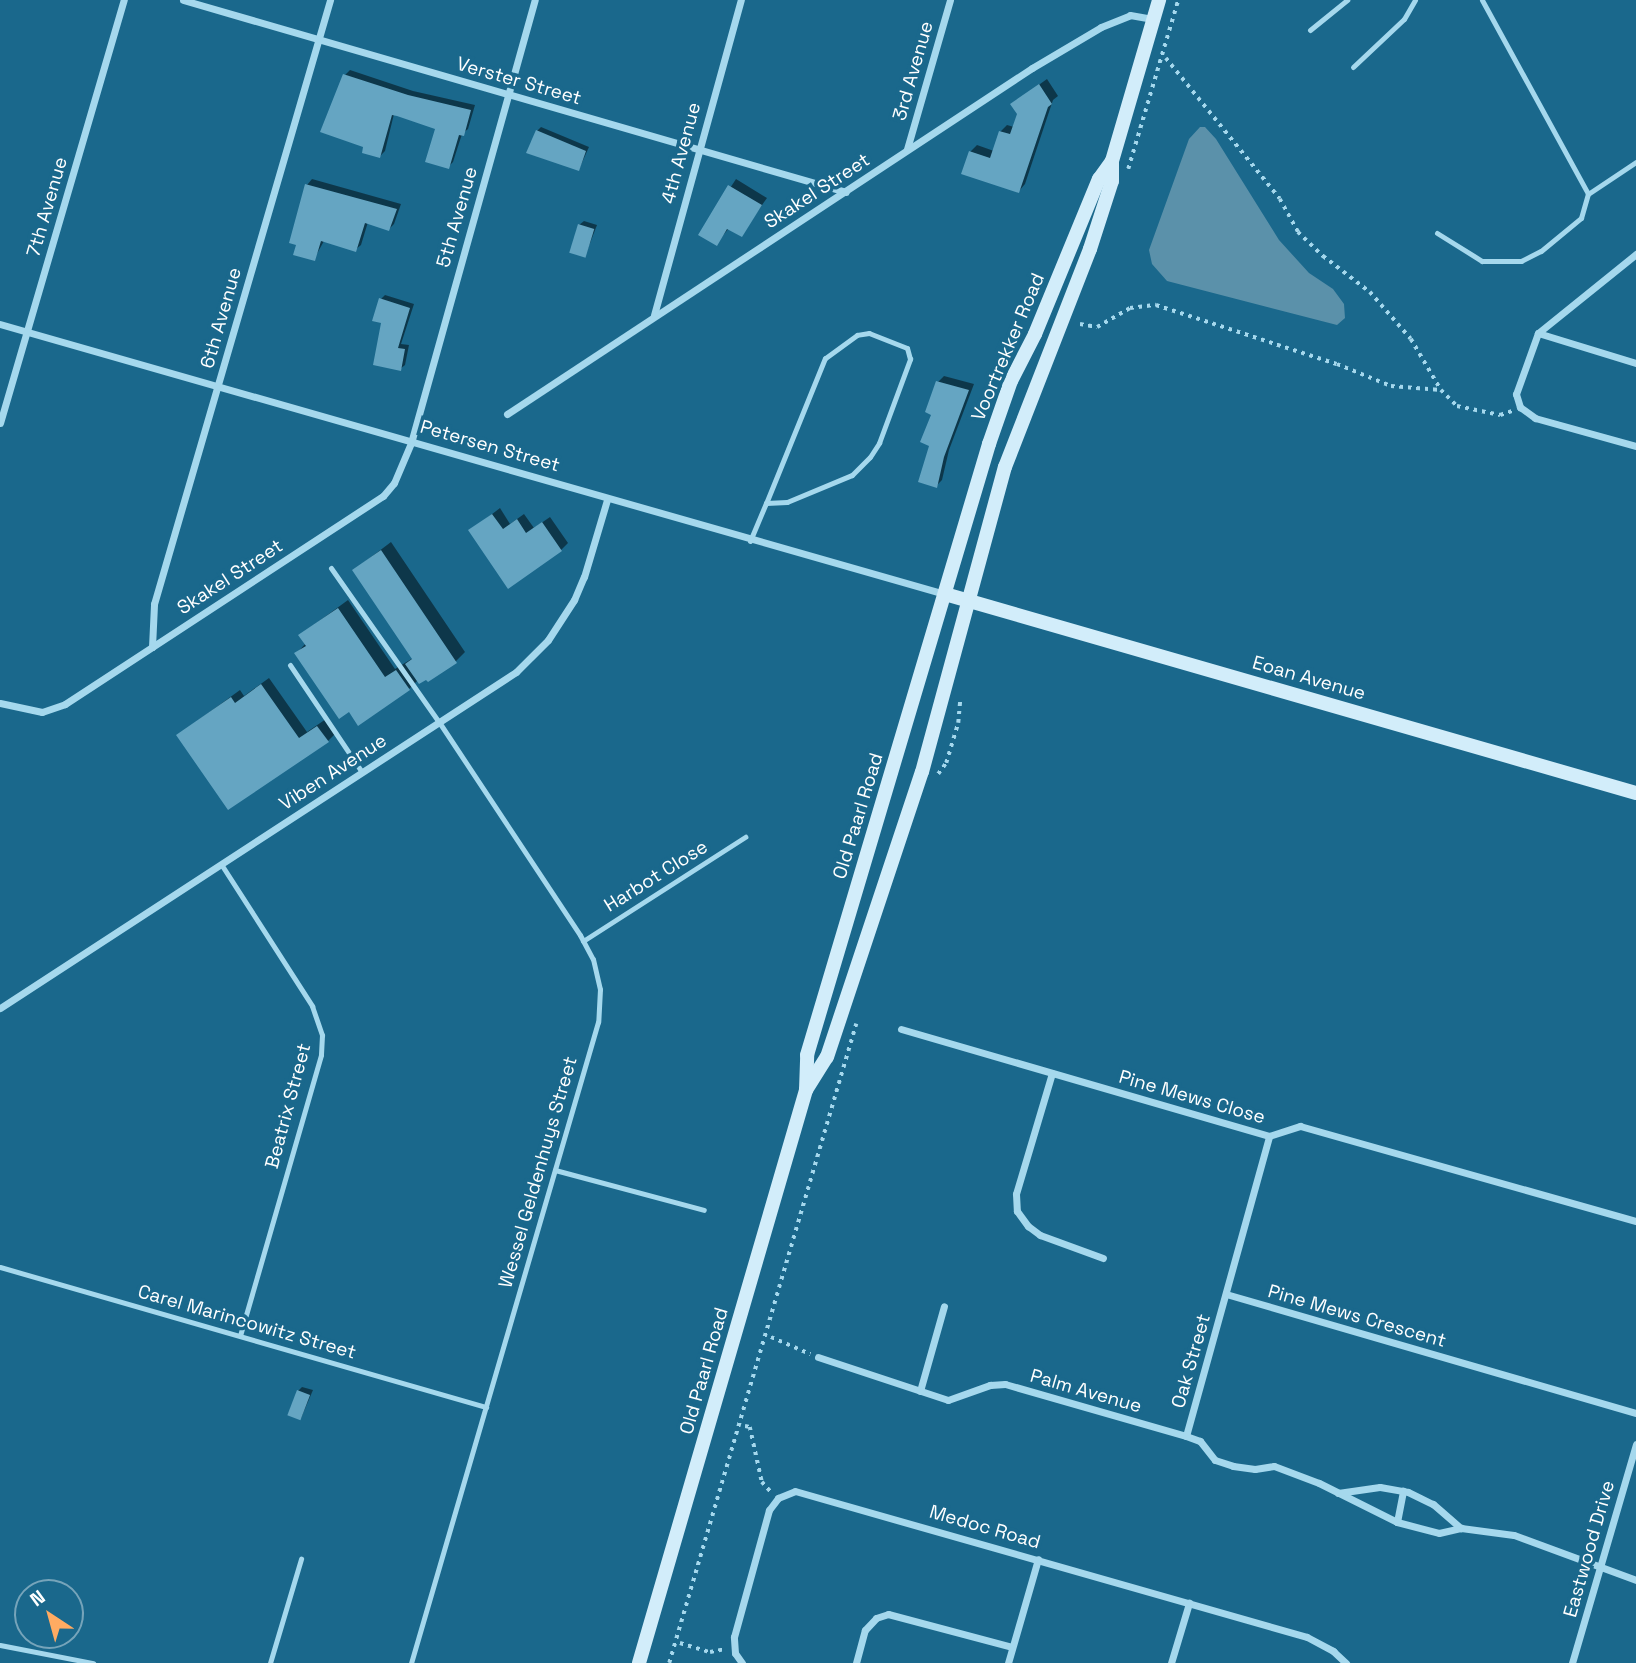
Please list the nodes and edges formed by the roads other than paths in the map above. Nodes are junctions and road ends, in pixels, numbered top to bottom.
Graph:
1 (124, 0) edge
2 (183, 0) edge
3 (330, 0) edge
4 (535, 0) edge
5 (741, 0) edge
6 (950, 0) edge
7 (1158, 0) edge
8 (1347, 0) edge
9 (1415, 0) edge
10 (1482, 0) edge
11 (1153, 19) junction
12 (1310, 30) dead end
13 (319, 39) junction
14 (1353, 67) dead end
15 (508, 94) junction
16 (698, 149) junction
17 (907, 150) junction
18 (1112, 162) junction
19 (1636, 162) edge
20 (846, 192) junction
21 (1588, 194) junction
22 (1437, 233) dead end
23 (1636, 254) edge
24 (654, 315) junction
25 (0, 324) edge
26 (26, 332) junction
27 (1538, 333) junction
28 (1636, 363) edge
29 (218, 387) junction
30 (507, 414) dead end
31 (0, 423) edge
32 (411, 443) junction
33 (1636, 446) edge
34 (607, 499) junction
35 (766, 503) junction
36 (750, 541) junction
37 (331, 568) dead end
38 (945, 594) junction
39 (970, 603) junction
40 (152, 647) junction
41 (290, 666) dead end
42 (0, 703) edge
43 (439, 722) junction
44 (362, 772) junction
45 (1636, 793) edge
46 (746, 837) dead end
47 (220, 864) junction
48 (583, 940) junction
49 (0, 1007) edge
50 (901, 1029) dead end
51 (1052, 1073) junction
52 (806, 1090) junction
53 (1269, 1136) junction
54 (555, 1170) junction
55 (704, 1210) dead end
56 (1636, 1221) edge
57 (1103, 1258) dead end
58 (0, 1268) edge
59 (1226, 1294) junction
60 (944, 1306) dead end
61 (240, 1336) junction
62 (818, 1357) road end
63 (920, 1391) junction
64 (486, 1407) junction
65 (1636, 1413) edge
66 (1186, 1436) junction
67 (1636, 1444) edge
68 (1403, 1491) junction
69 (1337, 1493) junction
70 (1397, 1522) junction
71 (1461, 1528) junction
72 (301, 1559) dead end
73 (1038, 1559) junction
74 (1600, 1568) junction
75 (1636, 1580) edge
76 (1189, 1603) junction
77 (0, 1645) edge
78 (1013, 1647) junction
79 (93, 1663) edge
80 (270, 1663) edge
81 (411, 1663) edge
82 (639, 1663) edge
83 (742, 1663) edge
84 (856, 1663) edge
85 (1008, 1663) edge
86 (1171, 1663) edge
87 (1346, 1663) edge
88 (1572, 1663) edge

1 - 26 street, 7th Avenue
2 - 13 street, Verster Street
3 - 13 street, 6th Avenue
4 - 15 street, 5th Avenue
5 - 16 street, 4th Avenue
6 - 17 street, 3rd Avenue
7 - 11 main road, Voortrekker Road
8 - 12 lane
9 - 14 lane
10 - 21 lane
11 - 17 street, Skakel Street
11 - 18 main road, Voortrekker Road
13 - 15 street, Verster Street
13 - 29 street, 6th Avenue
15 - 16 street, Verster Street
15 - 32 street, 5th Avenue
16 - 20 street, Verster Street
16 - 24 street, 4th Avenue
17 - 20 street, Skakel Street
18 - 38 main road, Voortrekker Road
18 - 39 main road, Voortrekker Road
19 - 21 lane
20 - 24 street, Skakel Street
21 - 22 lane
23 - 27 street
24 - 30 street, Skakel Street
25 - 26 street, Petersen Street
26 - 29 street, Petersen Street
26 - 31 street, 7th Avenue
27 - 28 street
27 - 33 street
29 - 32 street, Petersen Street
29 - 40 street, 6th Avenue
32 - 34 street, Petersen Street
32 - 40 street, Skakel Street
34 - 36 street, Petersen Street
34 - 43 street, Viben Avenue
35 - 35 lane
35 - 36 lane
36 - 38 street, Petersen Street
37 - 43 lane, Wessel Geldenhuys Street
38 - 39 main road, Petersen Street
38 - 52 main road, Old Paarl Road
39 - 45 main road, Eoan Avenue
39 - 52 main road, Old Paarl Road
40 - 42 street, Skakel Street
41 - 44 lane
43 - 44 street, Viben Avenue
43 - 48 lane, Wessel Geldenhuys Street
44 - 47 street, Viben Avenue
46 - 48 lane, Harbot Close
47 - 49 street, Viben Avenue
47 - 61 lane, Beatrix Street
48 - 54 lane, Wessel Geldenhuys Street
50 - 51 street, Pine Mews Close
51 - 53 street, Pine Mews Close
51 - 57 street
52 - 82 main road, Old Paarl Road
53 - 56 street, Pine Mews Close
53 - 59 street
54 - 55 lane
54 - 64 lane, Wessel Geldenhuys Street
58 - 61 lane, Carel Marincowitz Street
59 - 65 street, Pine Mews Crescent
59 - 66 street, Oak Street
60 - 63 street
61 - 64 lane, Carel Marincowitz Street
62 - 63 street, Palm Avenue
63 - 66 street, Palm Avenue
64 - 81 lane, Wessel Geldenhuys Street
66 - 69 street, Palm Avenue
67 - 74 street, Eastwood Drive
68 - 69 street
68 - 70 street
68 - 71 street
69 - 70 street, Palm Avenue
70 - 71 street, Palm Avenue
71 - 74 street, Palm Avenue
72 - 80 lane
73 - 76 street, Medoc Road
73 - 78 street
73 - 83 street, Medoc Road
74 - 75 street, Palm Avenue
74 - 88 street, Eastwood Drive
76 - 86 street
76 - 87 street, Medoc Road
77 - 79 lane
78 - 84 street
78 - 85 street

